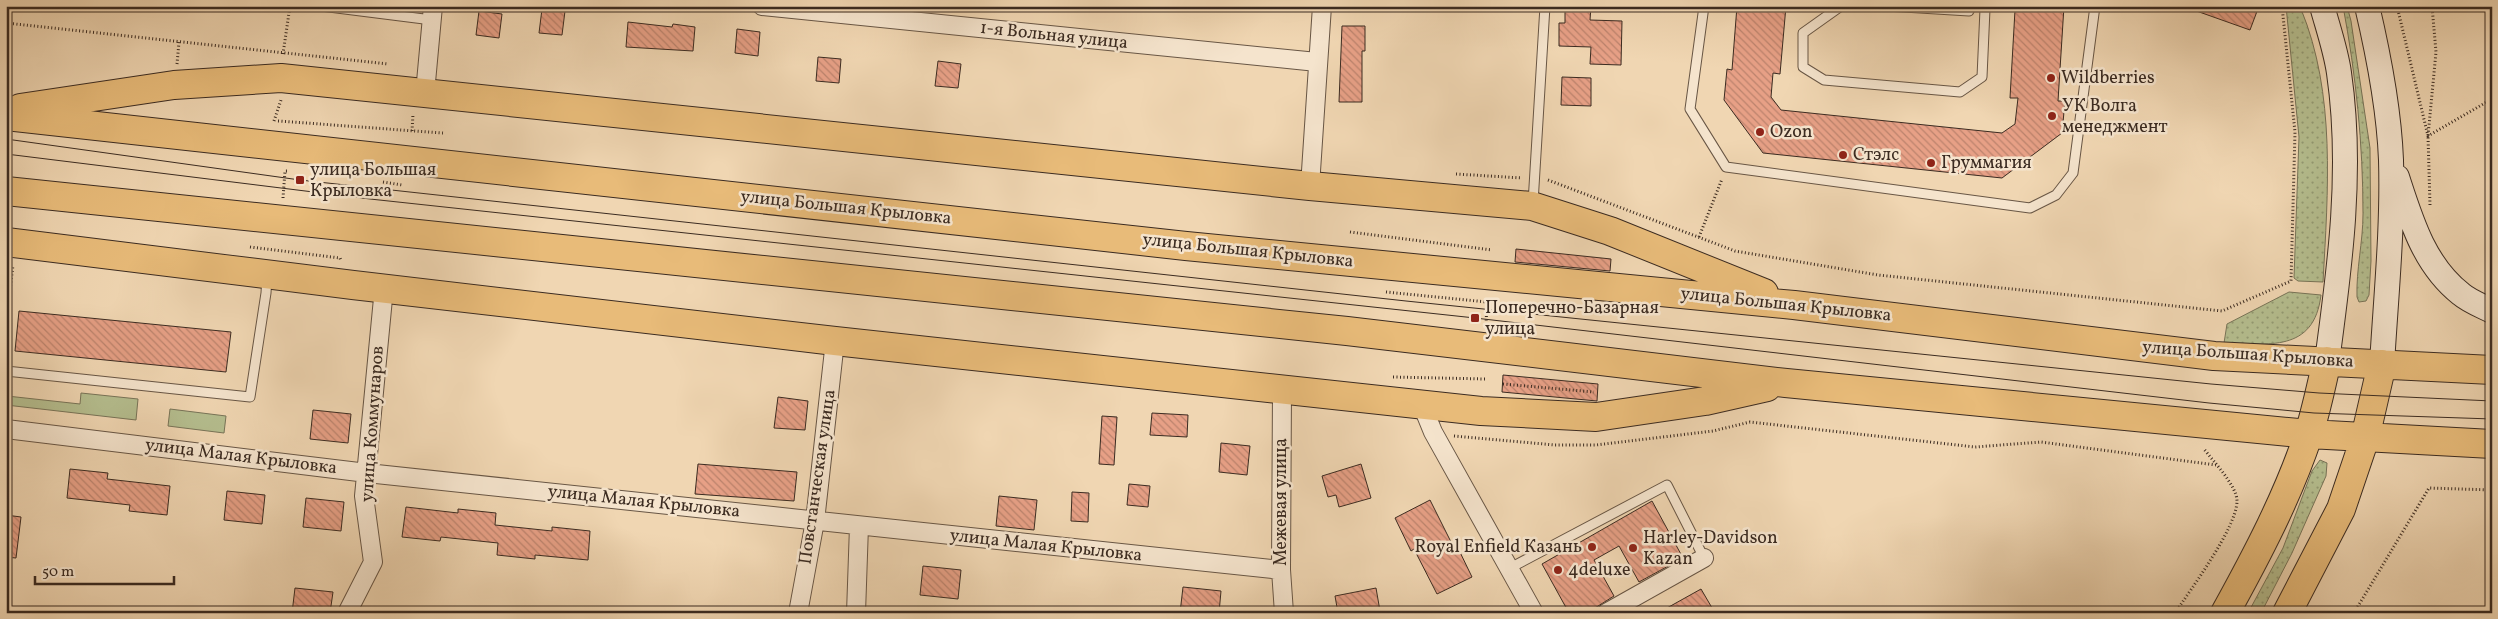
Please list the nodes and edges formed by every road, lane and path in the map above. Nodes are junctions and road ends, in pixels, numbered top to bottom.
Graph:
1 (322, 6) edge
2 (762, 6) edge
3 (1322, 6) edge
4 (1545, 6) edge
5 (1704, 6) edge
6 (1841, 6) edge
7 (1888, 6) edge
8 (1971, 6) edge
9 (1982, 6) edge
10 (2095, 6) edge
11 (2282, 6) edge
12 (2322, 6) edge
13 (2367, 6) edge
14 (2397, 6) edge
15 (2432, 6) edge
16 (433, 13) edge
17 (1317, 62) junction
18 (426, 94) junction
19 (2492, 99) edge
20 (6, 110) edge
21 (6, 116) edge
22 (274, 121) dead end
23 (444, 133) dead end
24 (2428, 136) junction
25 (2391, 159) junction
26 (1726, 167) junction
27 (294, 172) dead end
28 (375, 182) dead end
29 (402, 185) dead end
30 (1310, 186) junction
31 (6, 191) edge
32 (293, 200) dead end
33 (1532, 206) junction
34 (2430, 211) dead end
35 (1350, 232) dead end
36 (1699, 237) dead end
37 (263, 242) dead end
38 (1492, 250) dead end
39 (10, 251) edge
40 (266, 262) junction
41 (384, 288) junction
42 (1386, 292) dead end
43 (1794, 305) junction
44 (2222, 311) dead end
45 (2492, 311) edge
46 (6, 324) edge
47 (1485, 329) dead end
48 (835, 340) junction
49 (2327, 361) junction
50 (2382, 364) junction
51 (6, 370) edge
52 (2492, 370) edge
53 (1386, 377) dead end
54 (1485, 379) dead end
55 (1786, 383) junction
56 (1503, 384) dead end
57 (1282, 390) junction
58 (1597, 392) dead end
59 (1422, 405) junction
60 (6, 429) edge
61 (2309, 434) junction
62 (2365, 438) junction
63 (2492, 444) edge
64 (2204, 449) dead end
65 (367, 472) junction
66 (2492, 490) edge
67 (815, 521) junction
68 (859, 526) junction
69 (1704, 558) joint
70 (1510, 568) junction
71 (1281, 570) junction
72 (347, 613) edge
73 (798, 613) edge
74 (856, 613) edge
75 (1284, 613) edge
76 (1534, 613) edge
77 (1606, 613) edge
78 (2175, 613) edge
79 (2225, 613) edge
80 (2287, 613) edge
81 (2354, 613) edge

1 - 16 lane
2 - 17 street, 1-я Вольная улица
3 - 17 street
4 - 33 lane
5 - 26 lane
6 - 9 lane
7 - 8 lane
10 - 26 lane
11 - 44 path
12 - 49 main road
13 - 25 main road
14 - 24 path
15 - 24 path
16 - 18 street
17 - 30 street
18 - 20 main road
18 - 30 main road
19 - 24 path
21 - 43 main road, улица Большая Крыловка
22 - 23 path
24 - 34 path
25 - 45 main road
25 - 50 main road
26 - 36 path
27 - 32 path
28 - 29 path
30 - 33 main road
31 - 55 main road
33 - 43 main road
35 - 38 path
37 - 40 path
39 - 40 main road
39 - 46 path
40 - 41 main road
40 - 51 lane
41 - 48 main road
41 - 65 street, улица Коммунаров
42 - 47 path
43 - 49 main road, улица Большая Крыловка
48 - 57 main road
48 - 67 street, Повстанческая улица
49 - 50 main road, улица Большая Крыловка
49 - 61 main road
50 - 52 main road, улица Большая Крыловка
50 - 62 main road
53 - 54 path
55 - 59 main road
55 - 61 main road
56 - 58 path
57 - 59 main road
57 - 71 street, Межевая улица
59 - 70 street
60 - 65 street, улица Малая Крыловка
61 - 62 main road
61 - 79 main road
62 - 63 main road
62 - 80 main road
64 - 78 path
65 - 67 street, улица Малая Крыловка
65 - 72 street, улица Коммунаров
66 - 81 path
67 - 68 street, улица Малая Крыловка
67 - 73 street, Повстанческая улица
68 - 71 street, улица Малая Крыловка
68 - 74 street
69 - 70 lane
69 - 77 street
70 - 76 street
71 - 75 street, Межевая улица

